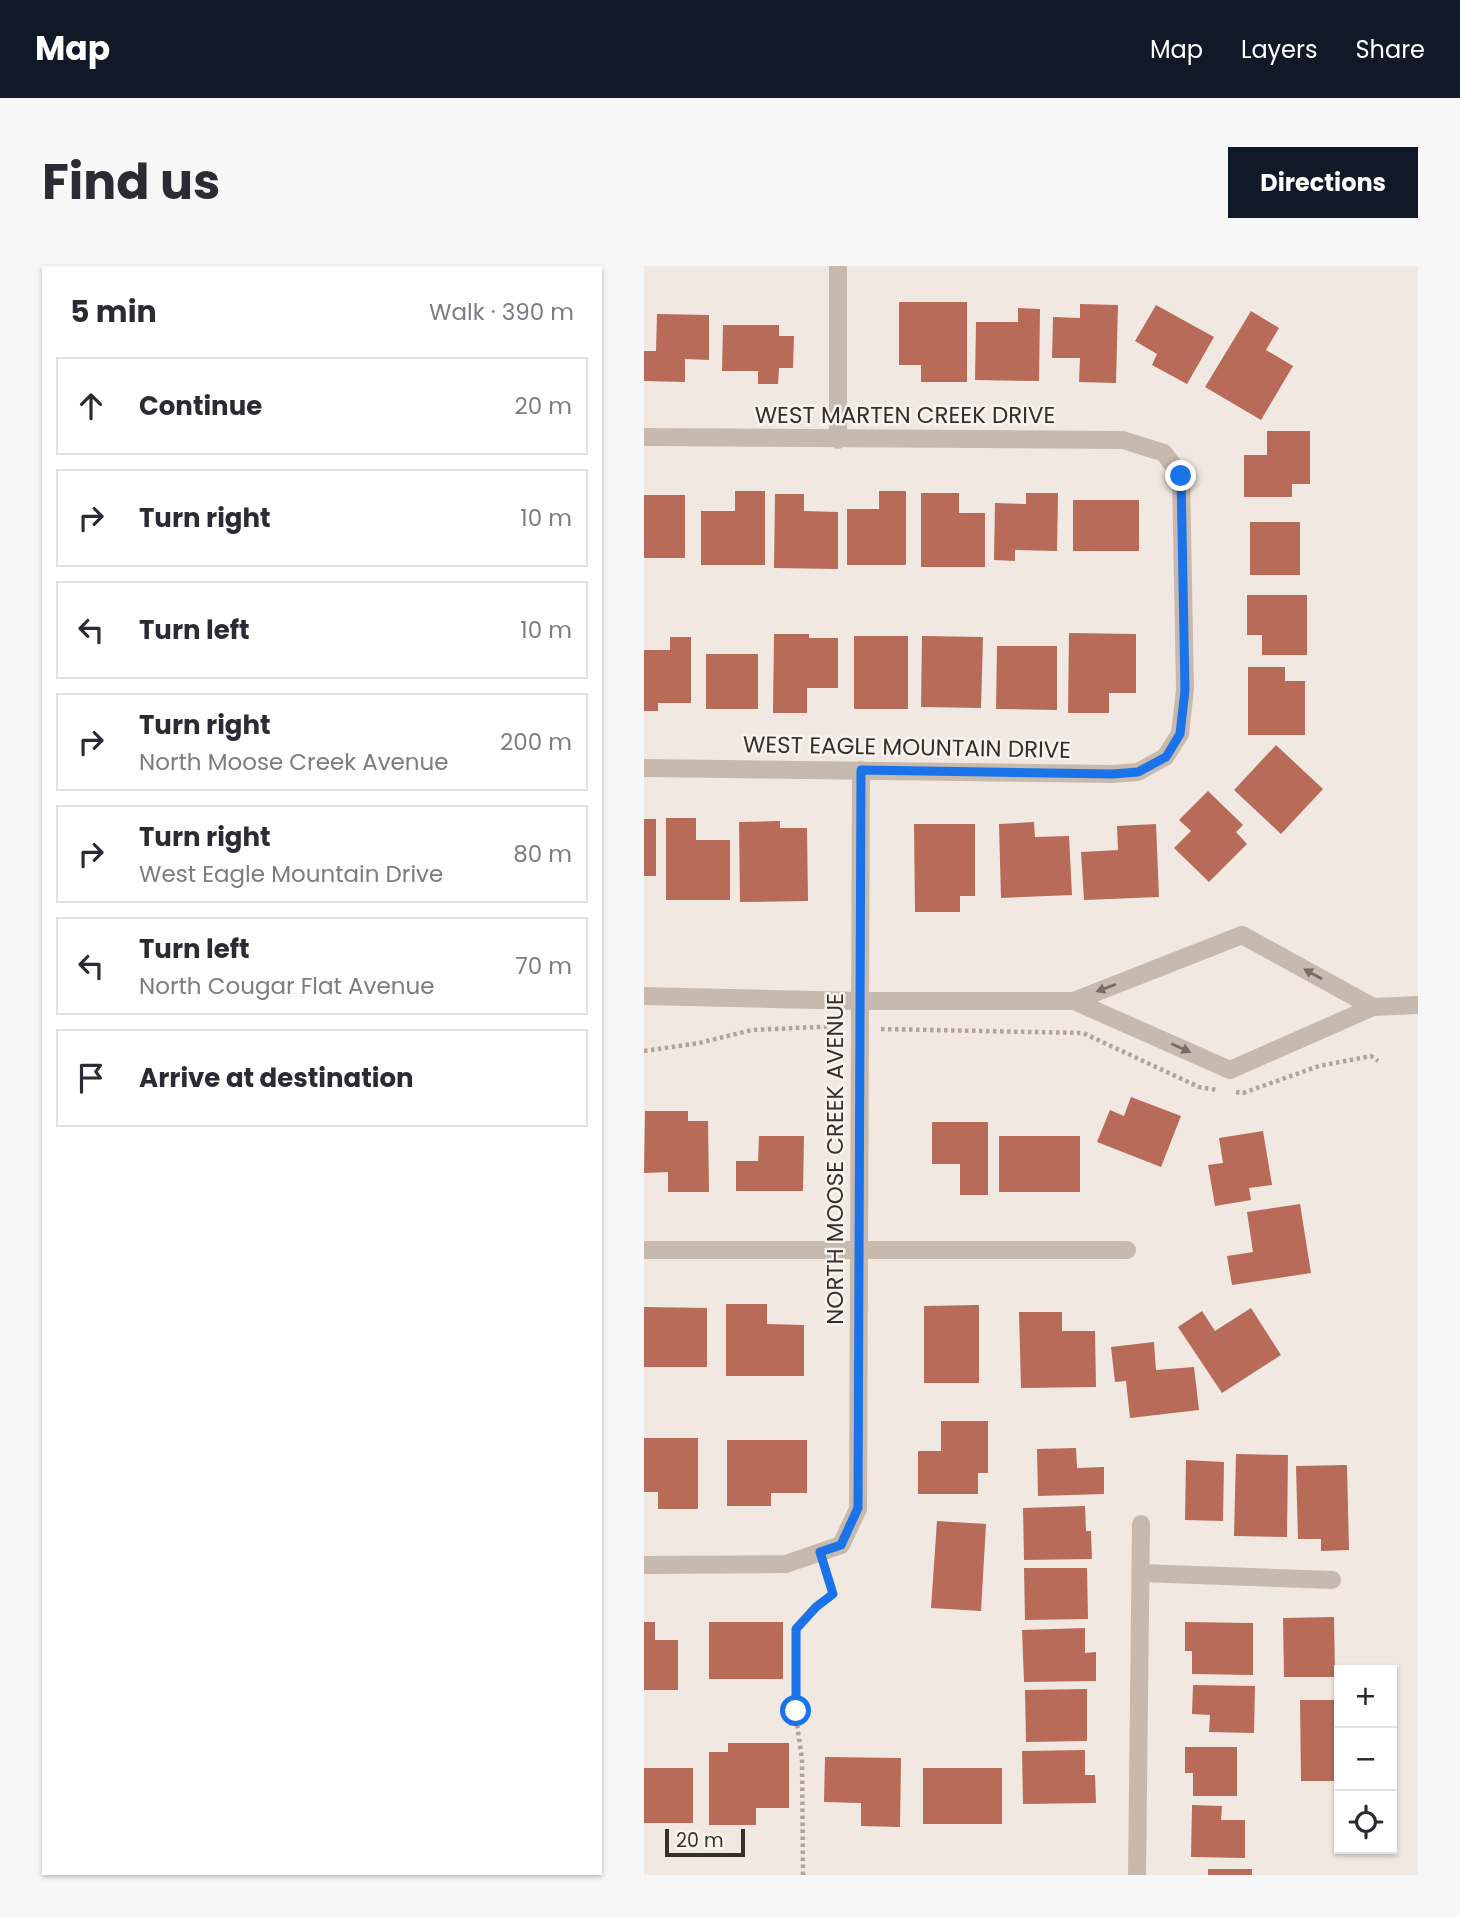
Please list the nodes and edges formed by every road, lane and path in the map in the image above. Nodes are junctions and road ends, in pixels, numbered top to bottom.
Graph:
1 (838, 266) edge
2 (644, 437) edge
3 (838, 440) junction
4 (1166, 757) joint
5 (644, 768) edge
6 (861, 770) junction
7 (644, 996) edge
8 (859, 1001) junction
9 (1074, 1001) junction
10 (1418, 1005) edge
11 (1373, 1007) junction
12 (860, 1027) junction
13 (644, 1051) edge
14 (1378, 1061) dead end
15 (1221, 1090) dead end
16 (1232, 1092) dead end
17 (860, 1249) junction
18 (644, 1250) edge
19 (1127, 1250) dead end
20 (1141, 1524) dead end
21 (820, 1552) junction
22 (644, 1565) edge
23 (1141, 1573) junction
24 (1332, 1580) dead end
25 (803, 1875) edge
26 (1137, 1875) edge

1 - 3 street
2 - 3 street, WEST MARTEN CREEK DRIVE
3 - 4 street, WEST MARTEN CREEK DRIVE
4 - 6 street, WEST EAGLE MOUNTAIN DRIVE
5 - 6 street, WEST EAGLE MOUNTAIN DRIVE
6 - 8 street, NORTH MOOSE CREEK AVENUE
7 - 8 street
8 - 9 street
8 - 12 street, NORTH MOOSE CREEK AVENUE
9 -> 11 street
11 -> 9 street
10 - 11 street
12 - 13 path
12 - 15 path
12 - 17 street, NORTH MOOSE CREEK AVENUE
14 - 16 path
17 - 18 street
17 - 19 street
17 - 21 street, NORTH MOOSE CREEK AVENUE
20 - 23 street
21 - 22 street
21 - 25 path
23 - 24 street
23 - 26 street

